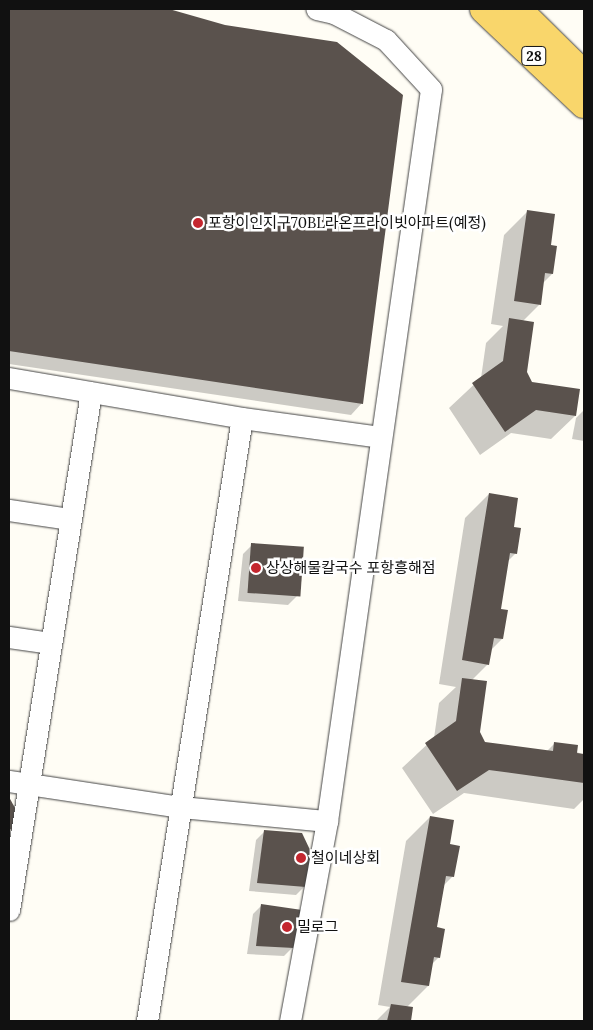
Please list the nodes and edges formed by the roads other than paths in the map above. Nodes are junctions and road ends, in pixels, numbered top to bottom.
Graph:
1 (316, 9) edge
2 (484, 9) edge
3 (517, 9) edge
4 (584, 75) edge
5 (584, 104) edge
6 (9, 378) edge
7 (91, 392) junction
8 (242, 418) junction
9 (380, 437) junction
10 (9, 510) edge
11 (70, 519) junction
12 (9, 636) edge
13 (50, 643) junction
14 (18, 783) edge
15 (181, 807) junction
16 (327, 820) junction
17 (9, 910) edge
18 (148, 1021) edge
19 (290, 1021) edge

1 - 9 street
2 - 5 main road, 28
3 - 4 main road
6 - 7 street
7 - 8 street
7 - 11 street
8 - 9 street
8 - 15 street
9 - 16 street
10 - 11 street
11 - 13 street
12 - 13 street
13 - 14 street
14 - 15 street
14 - 17 street
15 - 16 street
15 - 18 street
16 - 19 street

